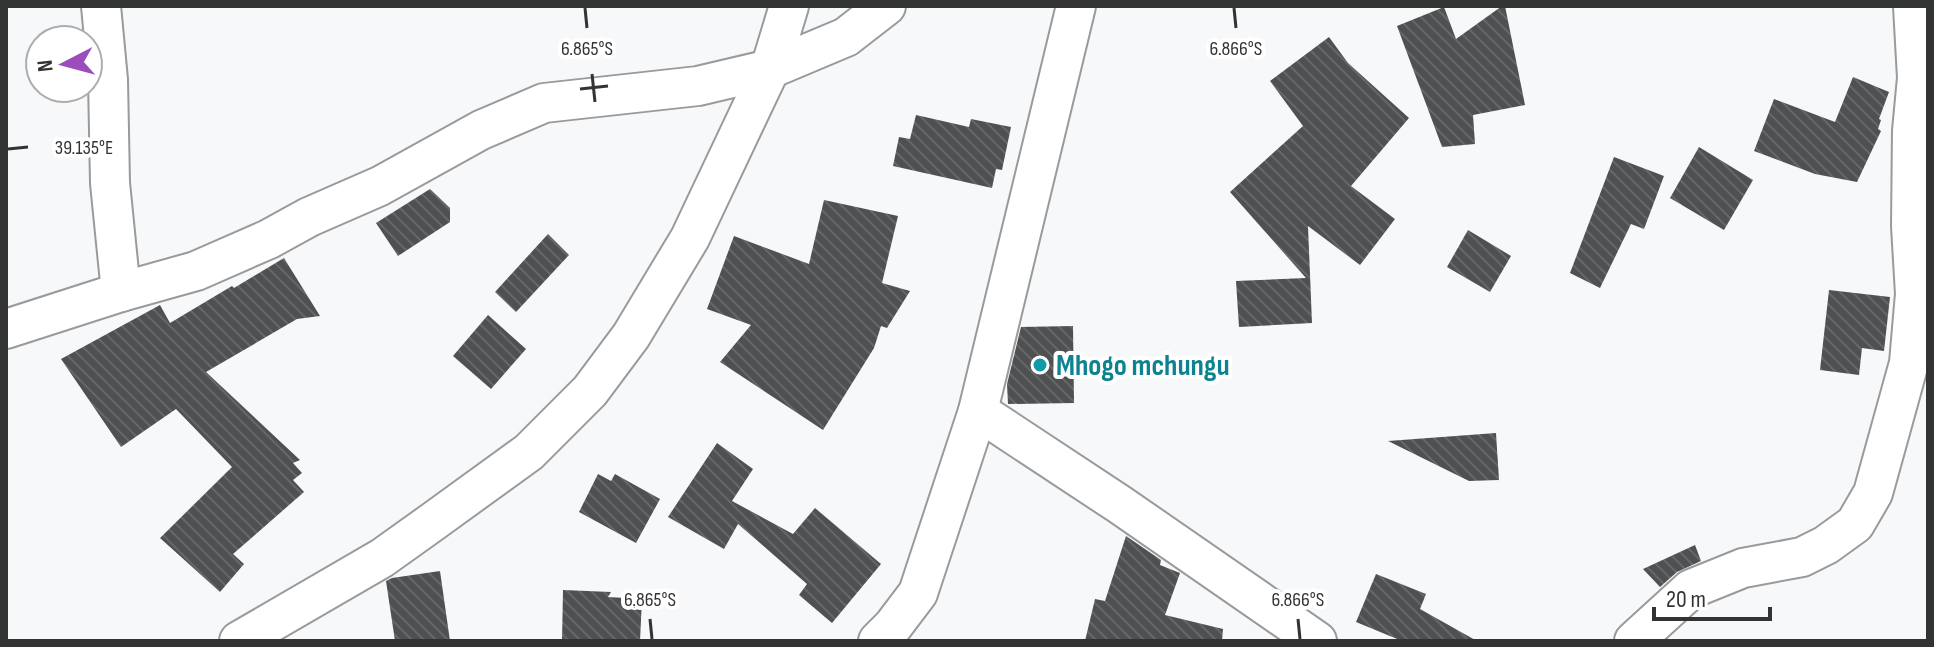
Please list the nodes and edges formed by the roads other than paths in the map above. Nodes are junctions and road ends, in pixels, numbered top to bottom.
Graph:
1 (101, 6) edge
2 (789, 6) edge
3 (886, 6) edge
4 (1076, 6) edge
5 (1913, 6) edge
6 (770, 69) junction
7 (121, 292) junction
8 (6, 329) edge
9 (1918, 369) edge
10 (978, 411) junction
11 (239, 641) edge
12 (878, 641) edge
13 (1317, 641) edge
14 (1634, 641) edge

1 - 7 street
2 - 6 street
3 - 6 street
4 - 10 street
5 - 9 street
6 - 7 street
6 - 11 street
7 - 8 street
9 - 14 street
10 - 12 street
10 - 13 street

